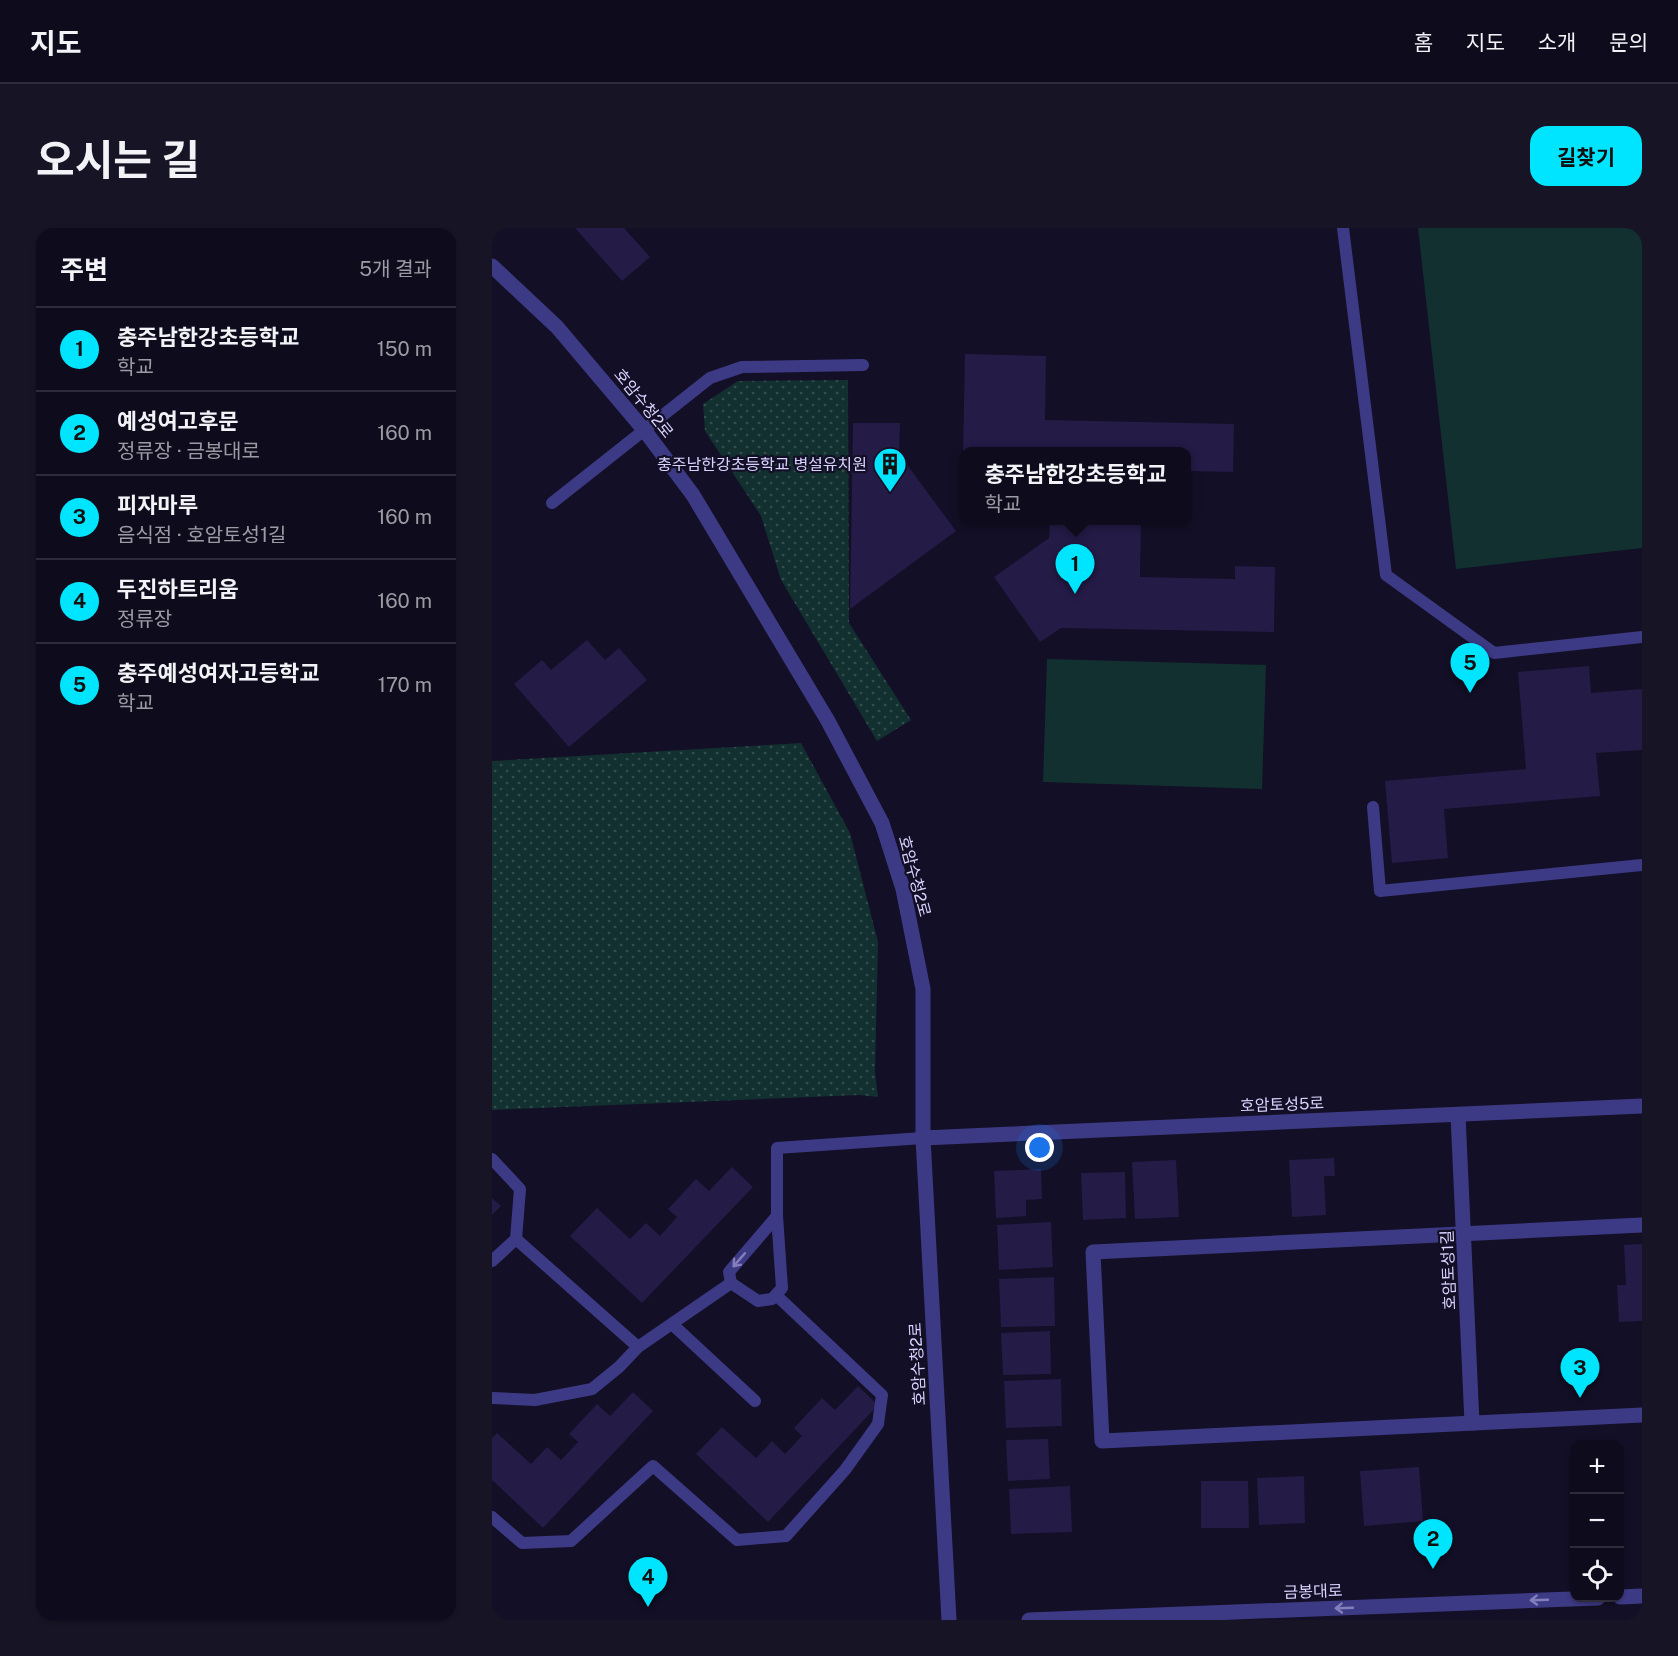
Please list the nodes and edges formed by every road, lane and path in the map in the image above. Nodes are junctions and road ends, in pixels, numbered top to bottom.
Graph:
1 (1343, 228) edge
2 (492, 266) edge
3 (864, 365) dead end
4 (645, 431) junction
5 (552, 503) dead end
6 (1642, 637) edge
7 (1373, 807) dead end
8 (1642, 865) edge
9 (1642, 1107) edge
10 (1458, 1114) junction
11 (923, 1138) junction
12 (492, 1159) edge
13 (777, 1216) junction
14 (1642, 1225) edge
15 (1465, 1233) junction
16 (516, 1239) junction
17 (492, 1261) edge
18 (730, 1283) junction
19 (776, 1295) junction
20 (672, 1324) junction
21 (638, 1347) junction
22 (492, 1398) edge
23 (755, 1401) dead end
24 (1642, 1415) edge
25 (1472, 1423) junction
26 (492, 1517) edge
27 (1642, 1596) edge
28 (1624, 1597) edge
29 (1570, 1599) edge
30 (949, 1620) edge
31 (1029, 1620) edge

1 - 6 lane
2 - 4 street, 호암수청2로
3 - 4 lane
4 - 5 lane
4 - 11 street, 호암수청2로
7 - 8 lane
9 - 10 street, 호암토성5로
10 - 11 street, 호암토성5로
10 - 15 street, 호암토성1길
11 - 13 lane
11 - 30 street, 호암수청2로
12 - 16 lane
13 -> 18 lane
13 - 19 lane
14 - 15 street
15 - 25 street, 호암토성1길
15 - 25 street
16 - 17 lane
16 - 21 lane
18 - 19 lane
18 - 20 lane
19 - 26 lane
20 - 21 lane
20 - 23 lane
21 - 22 lane
24 - 25 street
27 - 28 street
29 -> 31 street, 금봉대로

